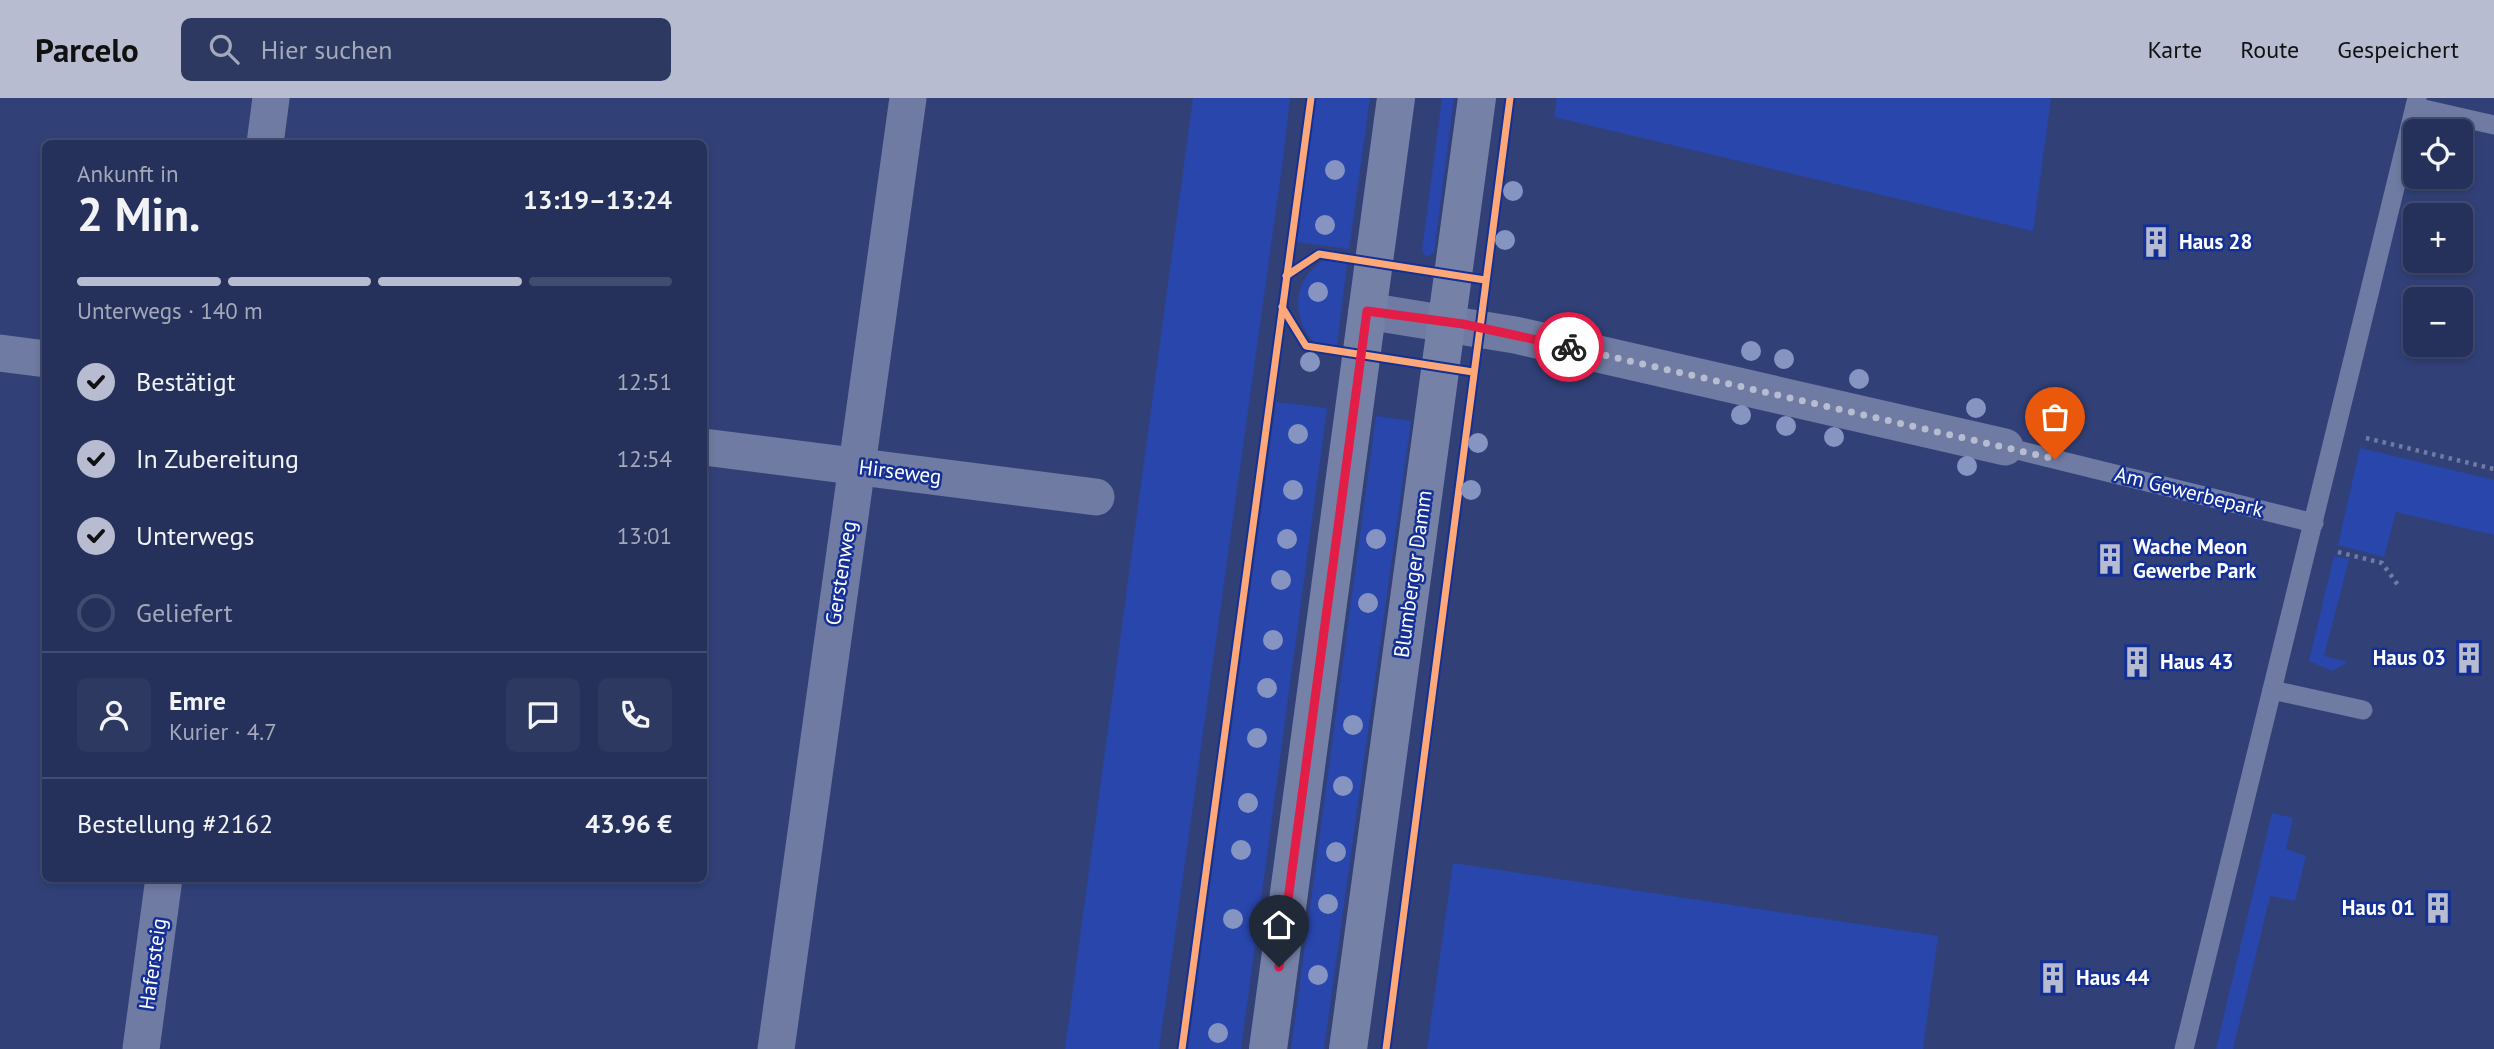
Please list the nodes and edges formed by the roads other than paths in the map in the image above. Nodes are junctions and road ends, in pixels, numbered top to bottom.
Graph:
1 (271, 98) edge
2 (908, 98) edge
3 (1395, 98) edge
4 (1478, 98) edge
5 (2416, 103) edge
6 (2494, 125) edge
7 (266, 140) edge
8 (1367, 311) junction
9 (1447, 321) junction
10 (0, 353) edge
11 (42, 358) edge
12 (707, 447) edge
13 (2005, 447) joint
14 (858, 467) junction
15 (1096, 497) dead end
16 (2314, 523) junction
17 (2272, 690) junction
18 (2363, 710) dead end
19 (163, 882) edge
20 (141, 1049) edge
21 (776, 1049) edge
22 (1269, 1049) edge
23 (1348, 1049) edge
24 (2184, 1049) edge

1 - 7 street
2 - 14 street, Gerstenweg
3 - 8 main road
4 - 9 main road, Blumberger Damm
5 - 6 lane
5 - 16 lane
8 - 9 street, Am Gewerbepark
8 - 22 main road
9 - 13 street, Am Gewerbepark
9 - 23 main road, Blumberger Damm
10 - 11 street
12 - 14 street, Hirseweg
13 - 16 lane, Am Gewerbepark
14 - 15 street, Hirseweg
14 - 21 street, Gerstenweg
16 - 17 lane
17 - 18 lane
17 - 24 lane
19 - 20 street, Hafersteig

